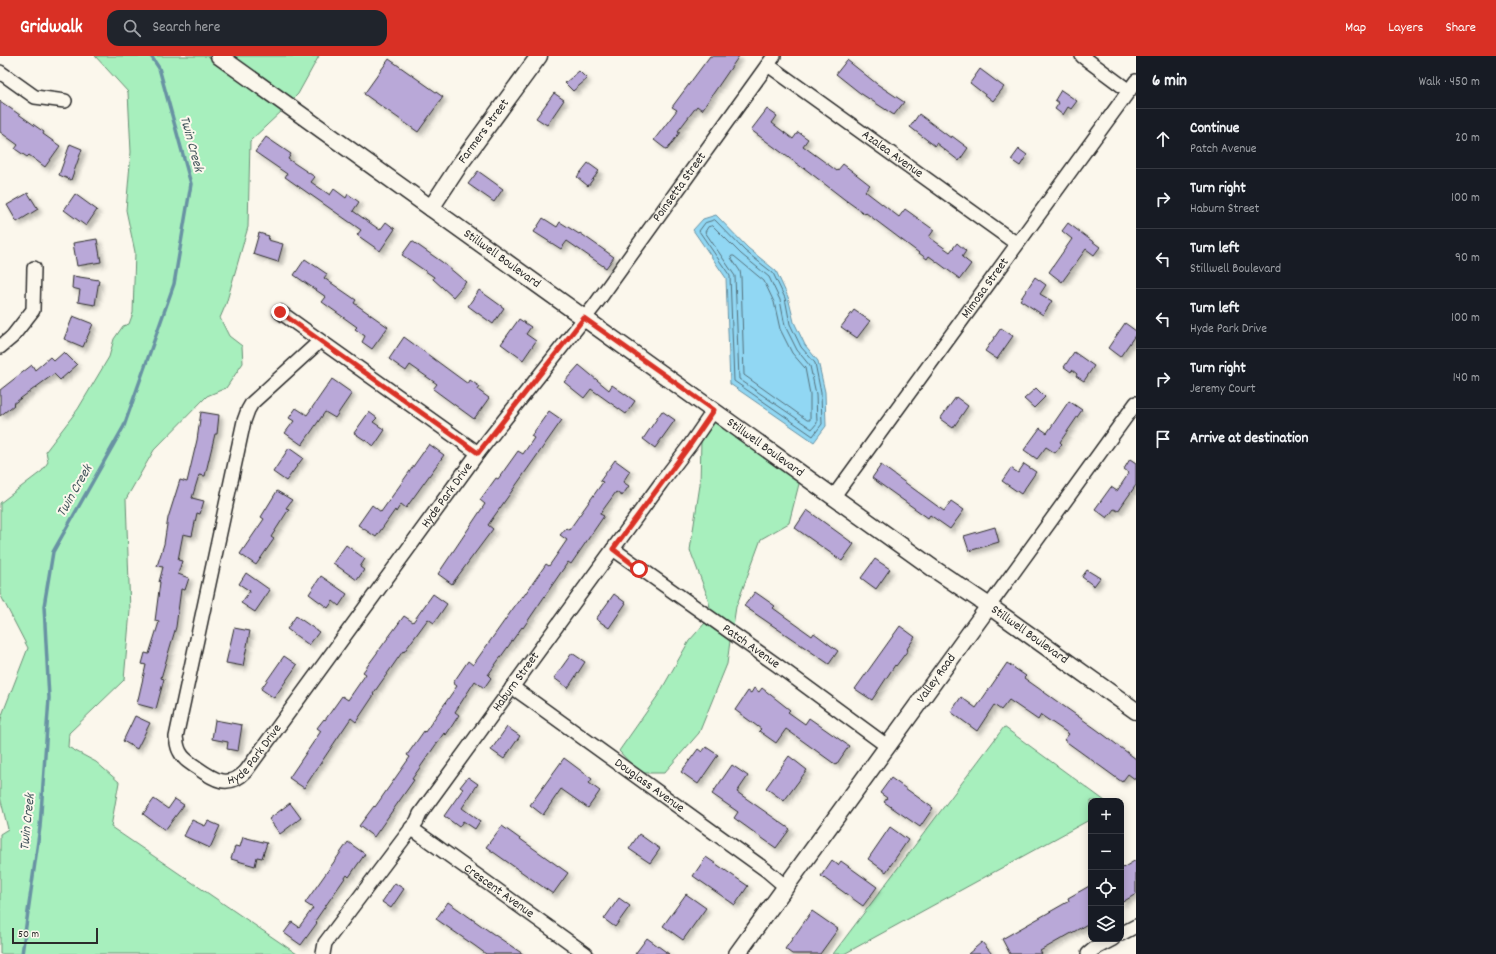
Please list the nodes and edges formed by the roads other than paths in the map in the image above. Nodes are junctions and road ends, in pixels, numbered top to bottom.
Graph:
1 (220, 56) edge
2 (539, 56) edge
3 (1082, 56) edge
4 (771, 60) edge
5 (0, 72) edge
6 (1132, 86) edge
7 (65, 102) dead end
8 (431, 208) junction
9 (1016, 244) junction
10 (34, 268) dead end
11 (280, 312) dead end
12 (584, 318) junction
13 (320, 341) junction
14 (0, 347) edge
15 (1136, 403) edge
16 (714, 410) junction
17 (478, 453) junction
18 (834, 496) junction
19 (613, 549) junction
20 (989, 606) junction
21 (512, 687) junction
22 (1136, 711) edge
23 (887, 746) junction
24 (411, 828) junction
25 (786, 886) junction
26 (1136, 926) edge
27 (1124, 932) edge
28 (1107, 942) edge
29 (323, 954) edge
30 (586, 954) edge
31 (737, 954) edge
32 (1088, 954) edge

1 - 8 street, Stillwell Boulevard
2 - 8 street, Farmers Street
3 - 6 street
4 - 9 street, Azalea Avenue
4 - 12 street, Poinsetta Street
5 - 7 street
6 - 9 street, Mimosa Street
8 - 12 street, Stillwell Boulevard
9 - 18 street, Mimosa Street
10 - 14 street
11 - 13 street
12 - 16 street, Stillwell Boulevard
12 - 17 street, Hyde Park Drive
13 - 17 street
13 - 17 street, Hyde Park Drive
15 - 20 street, Valley Road
16 - 18 street, Stillwell Boulevard
16 - 19 street, Haburn Street
18 - 20 street, Stillwell Boulevard
19 - 21 street, Haburn Street
19 - 23 street, Patch Avenue
20 - 22 street, Stillwell Boulevard
20 - 23 street, Valley Road
21 - 24 street, Haburn Street
21 - 25 street, Douglass Avenue
23 - 25 street, Valley Road
24 - 29 street, Haburn Street
24 - 30 street, Crescent Avenue
25 - 31 street, Valley Road
26 - 27 street
28 - 32 street

